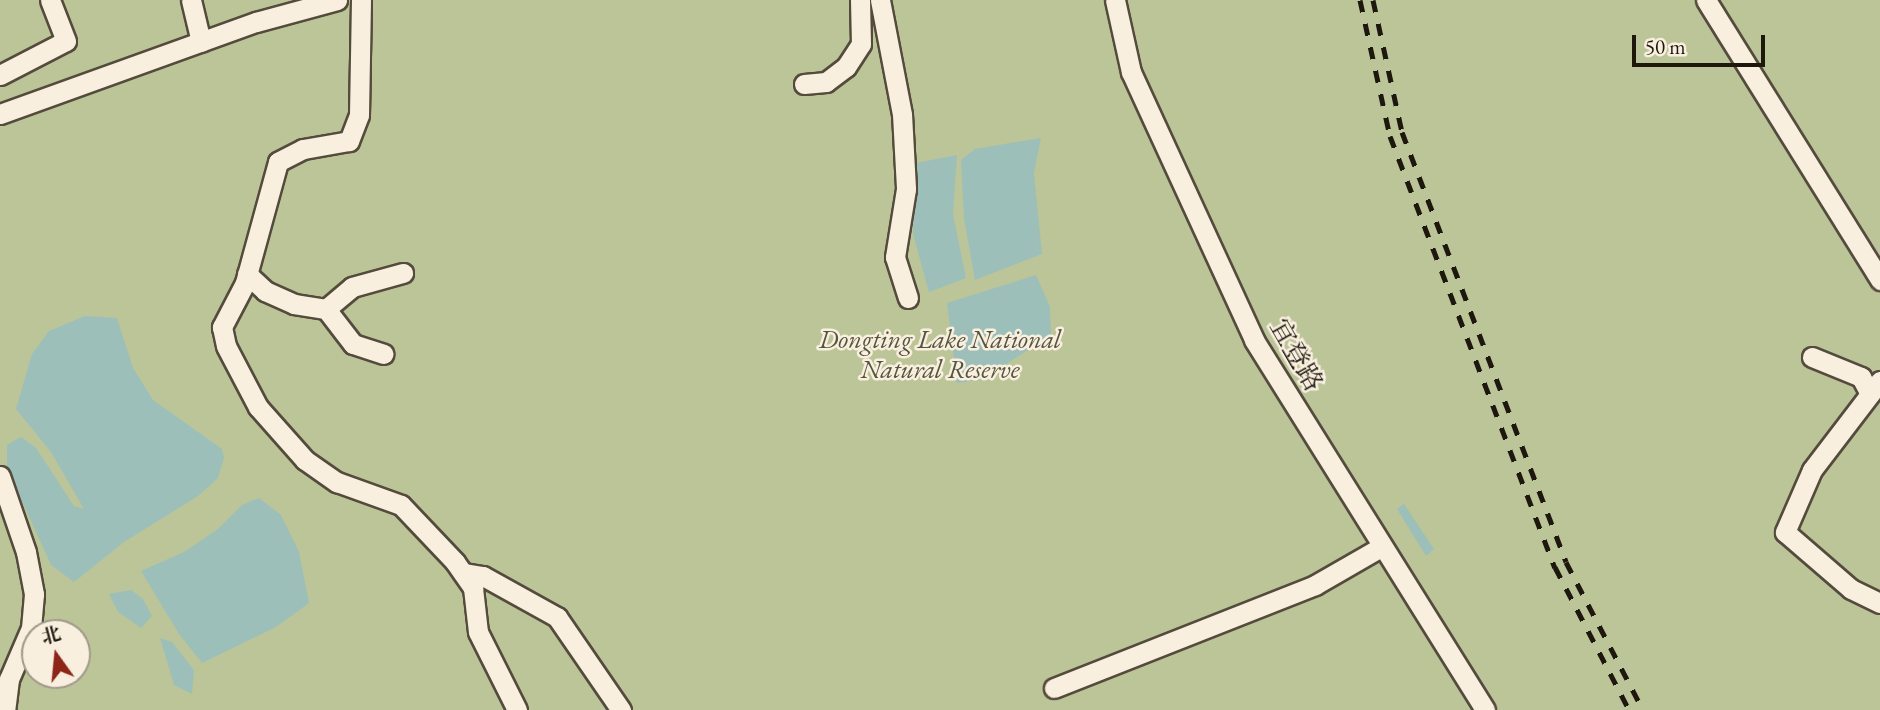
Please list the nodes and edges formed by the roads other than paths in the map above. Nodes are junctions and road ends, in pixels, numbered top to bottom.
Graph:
1 (50, 0) edge
2 (191, 0) edge
3 (337, 0) edge
4 (360, 0) edge
5 (860, 0) edge
6 (880, 0) edge
7 (1115, 0) edge
8 (1706, 0) edge
9 (201, 42) junction
10 (0, 75) edge
11 (804, 84) dead end
12 (3, 108) edge
13 (403, 273) dead end
14 (247, 274) junction
15 (1880, 280) edge
16 (908, 298) dead end
17 (326, 309) junction
18 (383, 354) dead end
19 (1811, 357) dead end
20 (1875, 387) edge
21 (0, 476) edge
22 (1381, 547) junction
23 (463, 573) junction
24 (1880, 603) edge
25 (1054, 688) dead end
26 (5, 710) edge
27 (517, 710) edge
28 (621, 710) edge
29 (1485, 710) edge

1 - 10 street
2 - 9 street
3 - 9 street
4 - 14 street
5 - 11 street
6 - 16 street
7 - 22 street, 宜登路
8 - 15 street
9 - 12 street
13 - 17 street
14 - 17 street
14 - 23 street
17 - 18 street
19 - 20 street
20 - 24 street
21 - 26 street
22 - 25 street
22 - 29 street, 宜登路
23 - 27 street
23 - 28 street

